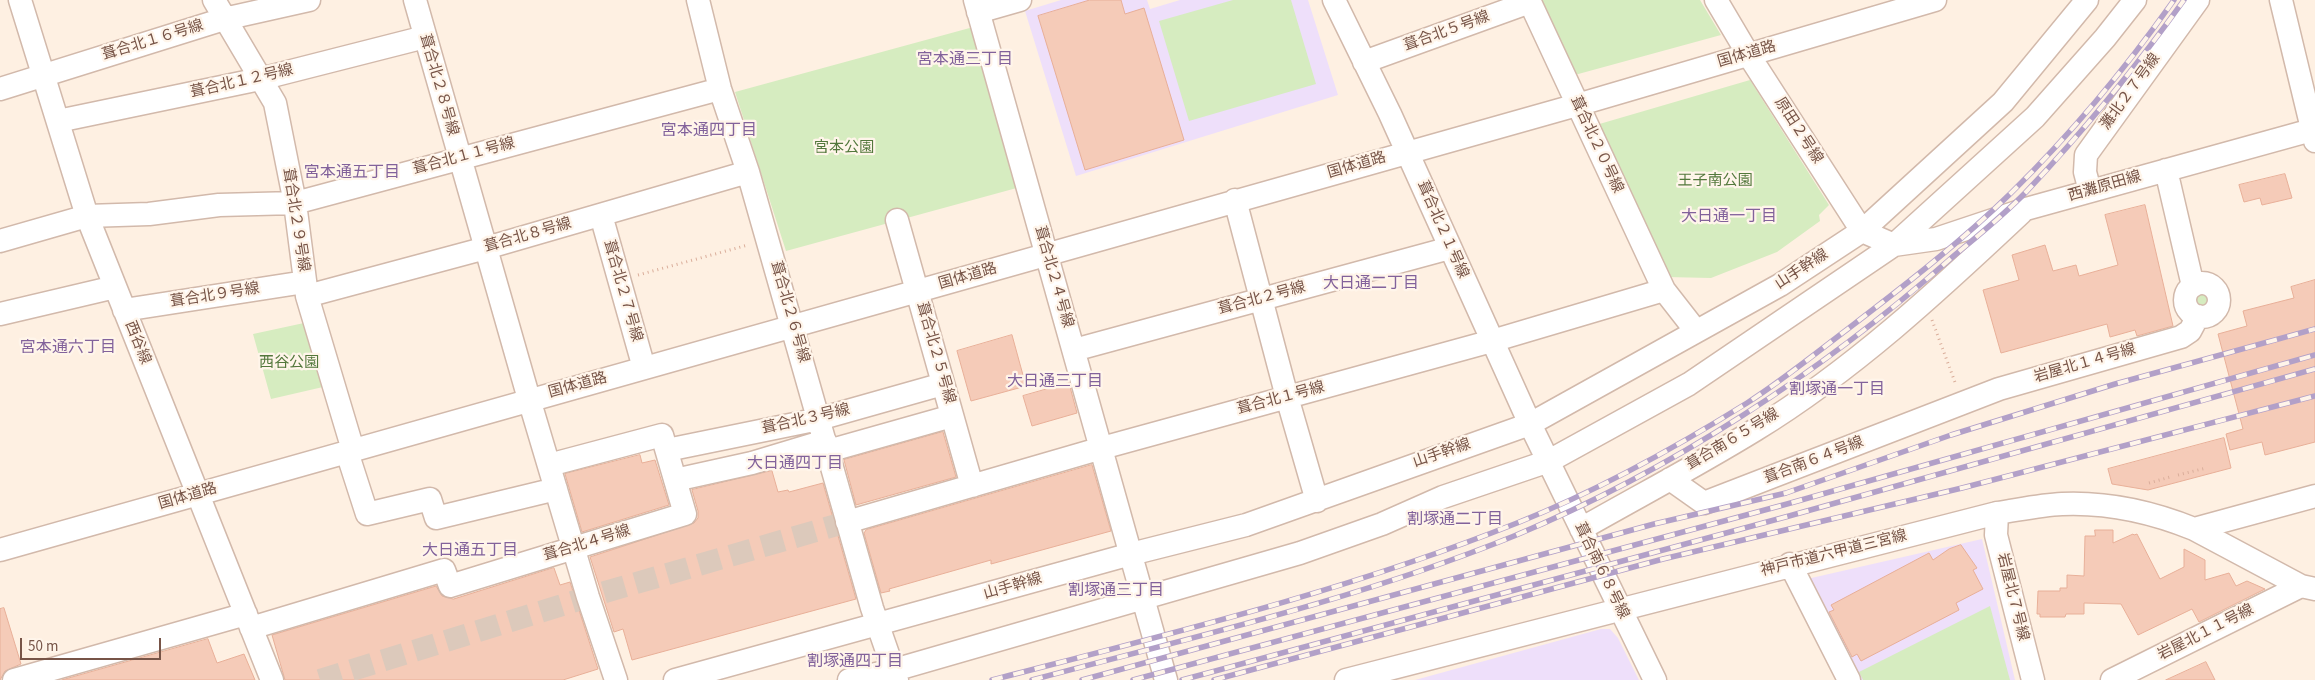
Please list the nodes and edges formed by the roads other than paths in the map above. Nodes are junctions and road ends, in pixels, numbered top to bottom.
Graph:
1 (20, 0) edge
2 (308, 0) edge
3 (415, 0) edge
4 (698, 0) edge
5 (1020, 0) edge
6 (1334, 0) edge
7 (1716, 0) edge
8 (1935, 0) edge
9 (2088, 0) edge
10 (2135, 0) edge
11 (2198, 0) edge
12 (2281, 0) edge
13 (1529, 1) edge
14 (976, 6) edge
15 (219, 9) edge
16 (425, 37) junction
17 (1748, 54) junction
18 (1364, 62) junction
19 (44, 75) junction
20 (260, 79) junction
21 (0, 89) edge
22 (720, 89) junction
23 (1577, 104) junction
24 (58, 121) junction
25 (2314, 133) edge
26 (1407, 151) junction
27 (459, 158) junction
28 (2166, 170) junction
29 (748, 172) junction
30 (2090, 191) junction
31 (1235, 200) junction
32 (294, 203) junction
33 (2026, 209) junction
34 (601, 214) junction
35 (87, 216) junction
36 (897, 220) dead end
37 (1862, 231) junction
38 (0, 241) edge
39 (1894, 245) junction
40 (486, 248) junction
41 (1450, 248) junction
42 (1047, 254) junction
43 (115, 287) junction
44 (306, 289) junction
45 (1664, 290) junction
46 (918, 291) junction
47 (1261, 300) junction
48 (124, 310) junction
49 (0, 314) edge
50 (793, 327) junction
51 (1696, 331) junction
52 (1492, 341) junction
53 (1074, 350) junction
54 (644, 368) junction
55 (943, 384) junction
56 (1287, 397) junction
57 (529, 400) junction
58 (1964, 404) joint
59 (952, 416) junction
60 (819, 420) junction
61 (1530, 424) junction
62 (826, 446) junction
63 (1102, 448) junction
64 (666, 450) junction
65 (350, 451) junction
66 (1550, 461) junction
67 (549, 465) junction
68 (1670, 478) junction
69 (675, 480) junction
70 (972, 486) junction
71 (556, 489) junction
72 (197, 494) junction
73 (2315, 496) edge
74 (1317, 501) junction
75 (1997, 513) junction
76 (847, 522) junction
77 (2194, 528) junction
78 (1581, 530) junction
79 (574, 548) junction
80 (0, 550) edge
81 (1131, 554) junction
82 (1790, 564) junction
83 (2308, 588) edge
84 (1144, 599) junction
85 (1619, 608) junction
86 (248, 621) junction
87 (877, 626) junction
88 (896, 675) edge
89 (14, 680) edge
90 (272, 680) edge
91 (616, 680) edge
92 (675, 680) edge
93 (849, 680) edge
94 (1166, 680) edge
95 (1346, 680) edge
96 (1655, 680) edge
97 (1849, 680) edge
98 (2033, 680) edge
99 (2112, 680) edge

1 - 19 street, 西谷線
2 - 15 street, 葺合北１６号線
3 - 16 street, 葺合北２８号線
4 - 22 street, 葺合北２６号線
5 - 14 street
6 - 18 street, 葺合北２１号線
7 - 17 street, 原田２号線
8 - 17 street, 国体道路
9 - 37 street, 山手幹線
10 - 39 street, 山手幹線
11 - 30 street, 灘北２７号線
12 - 25 street
13 - 18 street, 葺合北５号線
13 - 23 street, 葺合北２０号線
14 - 42 street, 葺合北２４号線
15 - 19 street, 葺合北１６号線
15 - 20 street, 葺合北２９号線
16 - 20 street, 葺合北１２号線
16 - 27 street, 葺合北２８号線
17 - 23 street, 国体道路
17 - 37 street, 原田２号線
18 - 26 street, 葺合北２１号線
19 - 21 street, 葺合北１６号線
19 - 24 street, 西谷線
20 - 24 street, 葺合北１２号線
20 - 32 street, 葺合北２９号線
22 - 27 street, 葺合北１１号線
22 - 29 street, 葺合北２６号線
23 - 26 street, 国体道路
23 - 45 street, 葺合北２０号線
24 - 35 street, 西谷線
25 - 28 street, 西灘原田線
26 - 31 street, 国体道路
26 - 41 street, 葺合北２１号線
27 - 32 street, 葺合北１１号線
27 - 40 street, 葺合北２８号線
28 - 30 street, 西灘原田線
28 - 58 street, 岩屋北１４号線
29 - 34 street, 葺合北８号線
29 - 50 street, 葺合北２６号線
30 - 33 street, 西灘原田線
31 - 42 street, 国体道路
31 - 47 street
32 - 35 street, 葺合北１１号線
32 - 44 street, 葺合北２９号線
33 - 39 street, 西灘原田線
33 - 68 street, 葺合南６５号線
34 - 40 street, 葺合北８号線
34 - 54 street, 葺合北２７号線
35 - 38 street, 葺合北１１号線
35 - 43 street, 西谷線
36 - 46 street, 葺合北２５号線
37 - 39 street
37 - 51 street, 山手幹線
39 - 66 street, 山手幹線
40 - 44 street, 葺合北８号線
40 - 57 street, 葺合北２８号線
41 - 47 street, 葺合北２号線
41 - 52 street, 葺合北２１号線
42 - 46 street, 国体道路
42 - 53 street, 葺合北２４号線
43 - 48 street, 西谷線
43 - 49 street
44 - 48 street, 葺合北９号線
44 - 65 street, 葺合北２９号線
45 - 51 street
45 - 52 street, 葺合北１号線
46 - 50 street, 国体道路
46 - 55 street, 葺合北２５号線
47 - 53 street, 葺合北２号線
47 - 56 street
48 - 72 street, 西谷線
50 - 54 street, 国体道路
50 - 60 street, 葺合北２６号線
51 - 61 street, 山手幹線
52 - 56 street, 葺合北１号線
52 - 61 street, 葺合北２１号線
53 - 63 street, 葺合北２４号線
54 - 57 street, 国体道路
55 - 59 street, 葺合北２５号線
55 - 60 street, 葺合北３号線
56 - 63 street, 葺合北１号線
56 - 74 street
57 - 65 street, 国体道路
57 - 67 street, 葺合北２８号線
58 - 68 street, 葺合南６４号線
59 - 62 street
59 - 70 street, 葺合北２５号線
60 - 62 street, 葺合北２６号線
60 - 64 street, 葺合北３号線
61 - 66 street, 葺合北２１号線
61 - 74 street, 山手幹線
62 - 69 street
62 - 76 street, 葺合北２６号線
63 - 70 street, 葺合北１号線
63 - 81 street, 葺合北２４号線
64 - 67 street, 葺合北４号線
64 - 69 street, 葺合北４号線
65 - 71 street, 葺合北２９号線
65 - 72 street, 国体道路
66 - 78 street, 葺合南６８号線
66 - 84 street, 山手幹線
67 - 71 street, 葺合北２８号線
68 - 78 street, 葺合南６５号線
69 - 79 street, 葺合北４号線
70 - 76 street, 葺合北１号線
71 - 79 street, 葺合北２８号線
72 - 80 street, 国体道路
72 - 86 street, 西谷線
73 - 77 street
74 - 81 street, 山手幹線
75 - 77 street, 神戸市道六甲道三宮線
75 - 82 street, 神戸市道六甲道三宮線
75 - 98 street, 岩屋北７号線
76 - 87 street, 葺合北２６号線
77 - 83 street, 神戸市道六甲道三宮線
78 - 85 street, 葺合南６８号線
79 - 86 street, 葺合北４号線
79 - 91 street, 葺合北２８号線
81 - 84 street, 葺合北２４号線
81 - 87 street, 山手幹線
82 - 85 street, 神戸市道六甲道三宮線
82 - 97 street
83 - 99 street, 岩屋北１１号線
84 - 88 street, 山手幹線
84 - 94 street, 葺合北２４号線
85 - 95 street, 神戸市道六甲道三宮線
85 - 96 street, 葺合南６８号線
86 - 89 street, 葺合北４号線
86 - 90 street, 西谷線
87 - 88 street, 葺合北２６号線
87 - 92 street, 山手幹線
88 - 93 street, 山手幹線

